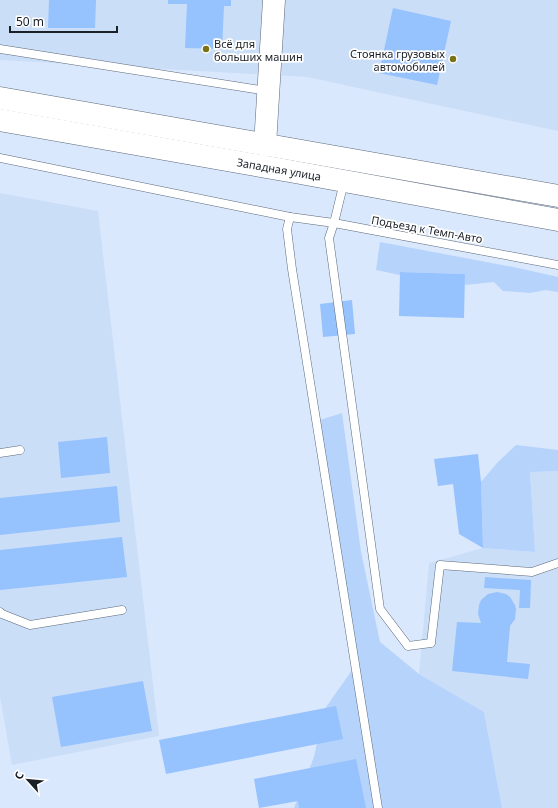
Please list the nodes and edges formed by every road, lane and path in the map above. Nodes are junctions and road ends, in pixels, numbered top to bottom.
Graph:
1 (274, 0) edge
2 (0, 49) edge
3 (269, 92) junction
4 (0, 98) edge
5 (0, 120) edge
6 (265, 145) junction
7 (0, 158) edge
8 (345, 181) junction
9 (558, 196) edge
10 (290, 217) junction
11 (558, 220) edge
12 (334, 223) junction
13 (558, 265) edge
14 (20, 450) dead end
15 (0, 453) edge
16 (558, 563) edge
17 (122, 610) dead end
18 (0, 612) edge
19 (378, 808) edge

1 - 3 main road
2 - 3 lane
3 - 6 main road
4 - 6 main road, Западная улица
5 - 8 main road, Западная улица
6 - 9 main road, Западная улица
7 - 10 lane, Подъезд к Темп-Авто
8 - 11 main road, Западная улица
8 - 12 lane
10 - 12 lane, Подъезд к Темп-Авто
10 - 19 lane
12 - 13 lane, Подъезд к Темп-Авто
12 - 16 lane
14 - 15 lane
17 - 18 lane

